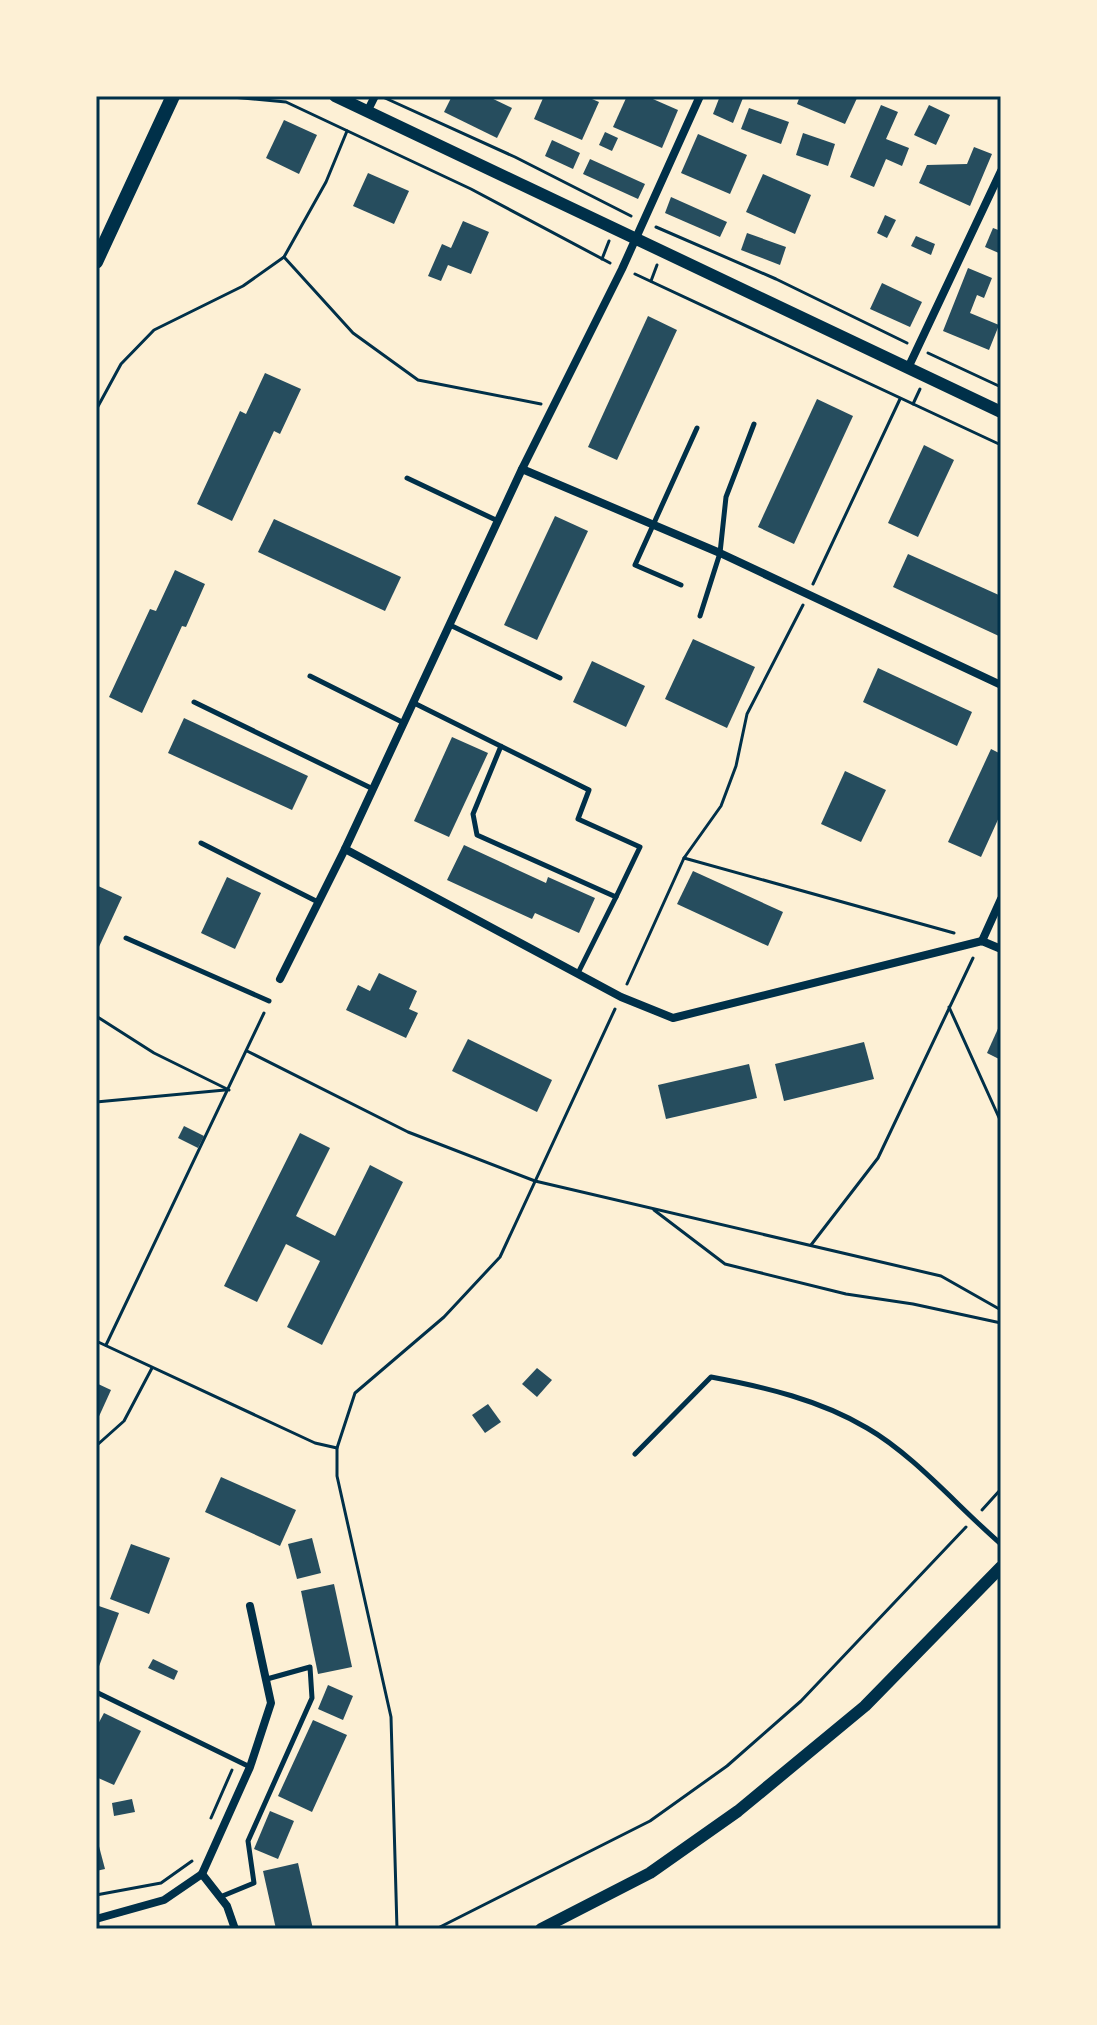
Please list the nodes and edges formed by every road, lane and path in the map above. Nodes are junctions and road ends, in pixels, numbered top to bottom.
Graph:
1 (173, 96) edge
2 (221, 96) edge
3 (335, 96) edge
4 (378, 96) edge
5 (700, 96) edge
6 (367, 112) junction
7 (347, 131) junction
8 (1001, 171) edge
9 (643, 221) junction
10 (635, 239) junction
11 (284, 257) junction
12 (96, 262) edge
13 (622, 269) junction
14 (918, 348) junction
15 (908, 368) junction
16 (1001, 387) edge
17 (900, 399) junction
18 (553, 406) junction
19 (96, 410) edge
20 (1001, 412) edge
21 (754, 424) dead end
22 (697, 428) dead end
23 (1001, 445) edge
24 (522, 469) junction
25 (407, 478) dead end
26 (498, 521) junction
27 (651, 524) junction
28 (720, 553) junction
29 (681, 585) dead end
30 (808, 595) junction
31 (700, 616) dead end
32 (449, 625) junction
33 (310, 676) dead end
34 (560, 678) dead end
35 (1001, 685) edge
36 (194, 702) dead end
37 (413, 703) junction
38 (404, 723) junction
39 (501, 746) junction
40 (373, 789) junction
41 (201, 843) dead end
42 (345, 849) junction
43 (684, 858) junction
44 (616, 897) junction
45 (1001, 899) edge
46 (318, 902) junction
47 (126, 938) dead end
48 (982, 941) junction
49 (1001, 949) edge
50 (578, 974) junction
51 (280, 979) dead end
52 (621, 997) junction
53 (269, 1001) joint
54 (949, 1007) junction
55 (96, 1016) edge
56 (247, 1051) junction
57 (229, 1090) junction
58 (96, 1102) edge
59 (1001, 1122) edge
60 (535, 1181) junction
61 (652, 1209) junction
62 (811, 1245) junction
63 (1001, 1310) edge
64 (1001, 1323) edge
65 (96, 1341) edge
66 (106, 1345) junction
67 (152, 1368) junction
68 (96, 1446) edge
69 (337, 1448) junction
70 (635, 1454) dead end
71 (1001, 1489) edge
72 (973, 1520) junction
73 (1001, 1544) edge
74 (1001, 1567) edge
75 (250, 1606) dead end
76 (266, 1680) junction
77 (96, 1692) edge
78 (236, 1760) junction
79 (250, 1767) junction
80 (208, 1824) dead end
81 (197, 1850) dead end
82 (202, 1874) junction
83 (96, 1895) edge
84 (220, 1897) junction
85 (96, 1919) edge
86 (235, 1929) edge
87 (397, 1929) edge
88 (436, 1929) edge
89 (541, 1929) edge

1 - 12 main road
2 - 7 path
3 - 6 street
4 - 6 street
4 - 9 path
5 - 9 street
6 - 10 street
7 - 11 path
7 - 13 path
8 - 14 street
9 - 10 street
9 - 14 path
10 - 13 street
10 - 15 street
11 - 18 path
11 - 19 path
13 - 17 path
13 - 18 street
14 - 15 street
14 - 16 path
15 - 20 street
17 - 23 path
17 - 30 path
18 - 24 street
21 - 28 lane
22 - 27 lane
24 - 26 street
24 - 27 street
25 - 26 lane
26 - 32 street
27 - 28 street
27 - 29 lane
28 - 30 street
28 - 31 lane
30 - 35 street
30 - 43 path
32 - 34 lane
32 - 37 street
33 - 38 lane
36 - 40 lane
37 - 38 street
37 - 39 lane
38 - 40 street
39 - 44 lane
39 - 44 lane
40 - 42 street
41 - 46 lane
42 - 46 street
42 - 50 street
43 - 48 path
43 - 52 path
44 - 50 lane
45 - 48 street
46 - 51 street
47 - 53 lane
48 - 49 street
48 - 52 street
48 - 54 path
50 - 52 street
52 - 60 path
53 - 56 path
54 - 59 path
54 - 62 path
55 - 57 path
56 - 57 path
56 - 60 path
57 - 58 path
57 - 66 path
60 - 61 path
60 - 69 path
61 - 62 path
61 - 64 path
62 - 63 path
65 - 66 path
66 - 67 path
67 - 68 path
67 - 69 path
69 - 87 path
70 - 72 lane
71 - 72 path
72 - 73 lane
72 - 88 path
74 - 89 street
75 - 76 street
76 - 79 street
76 - 84 lane
77 - 78 lane
78 - 79 lane
78 - 80 path
79 - 82 street
81 - 83 path
82 - 84 street
82 - 85 street
84 - 86 street

